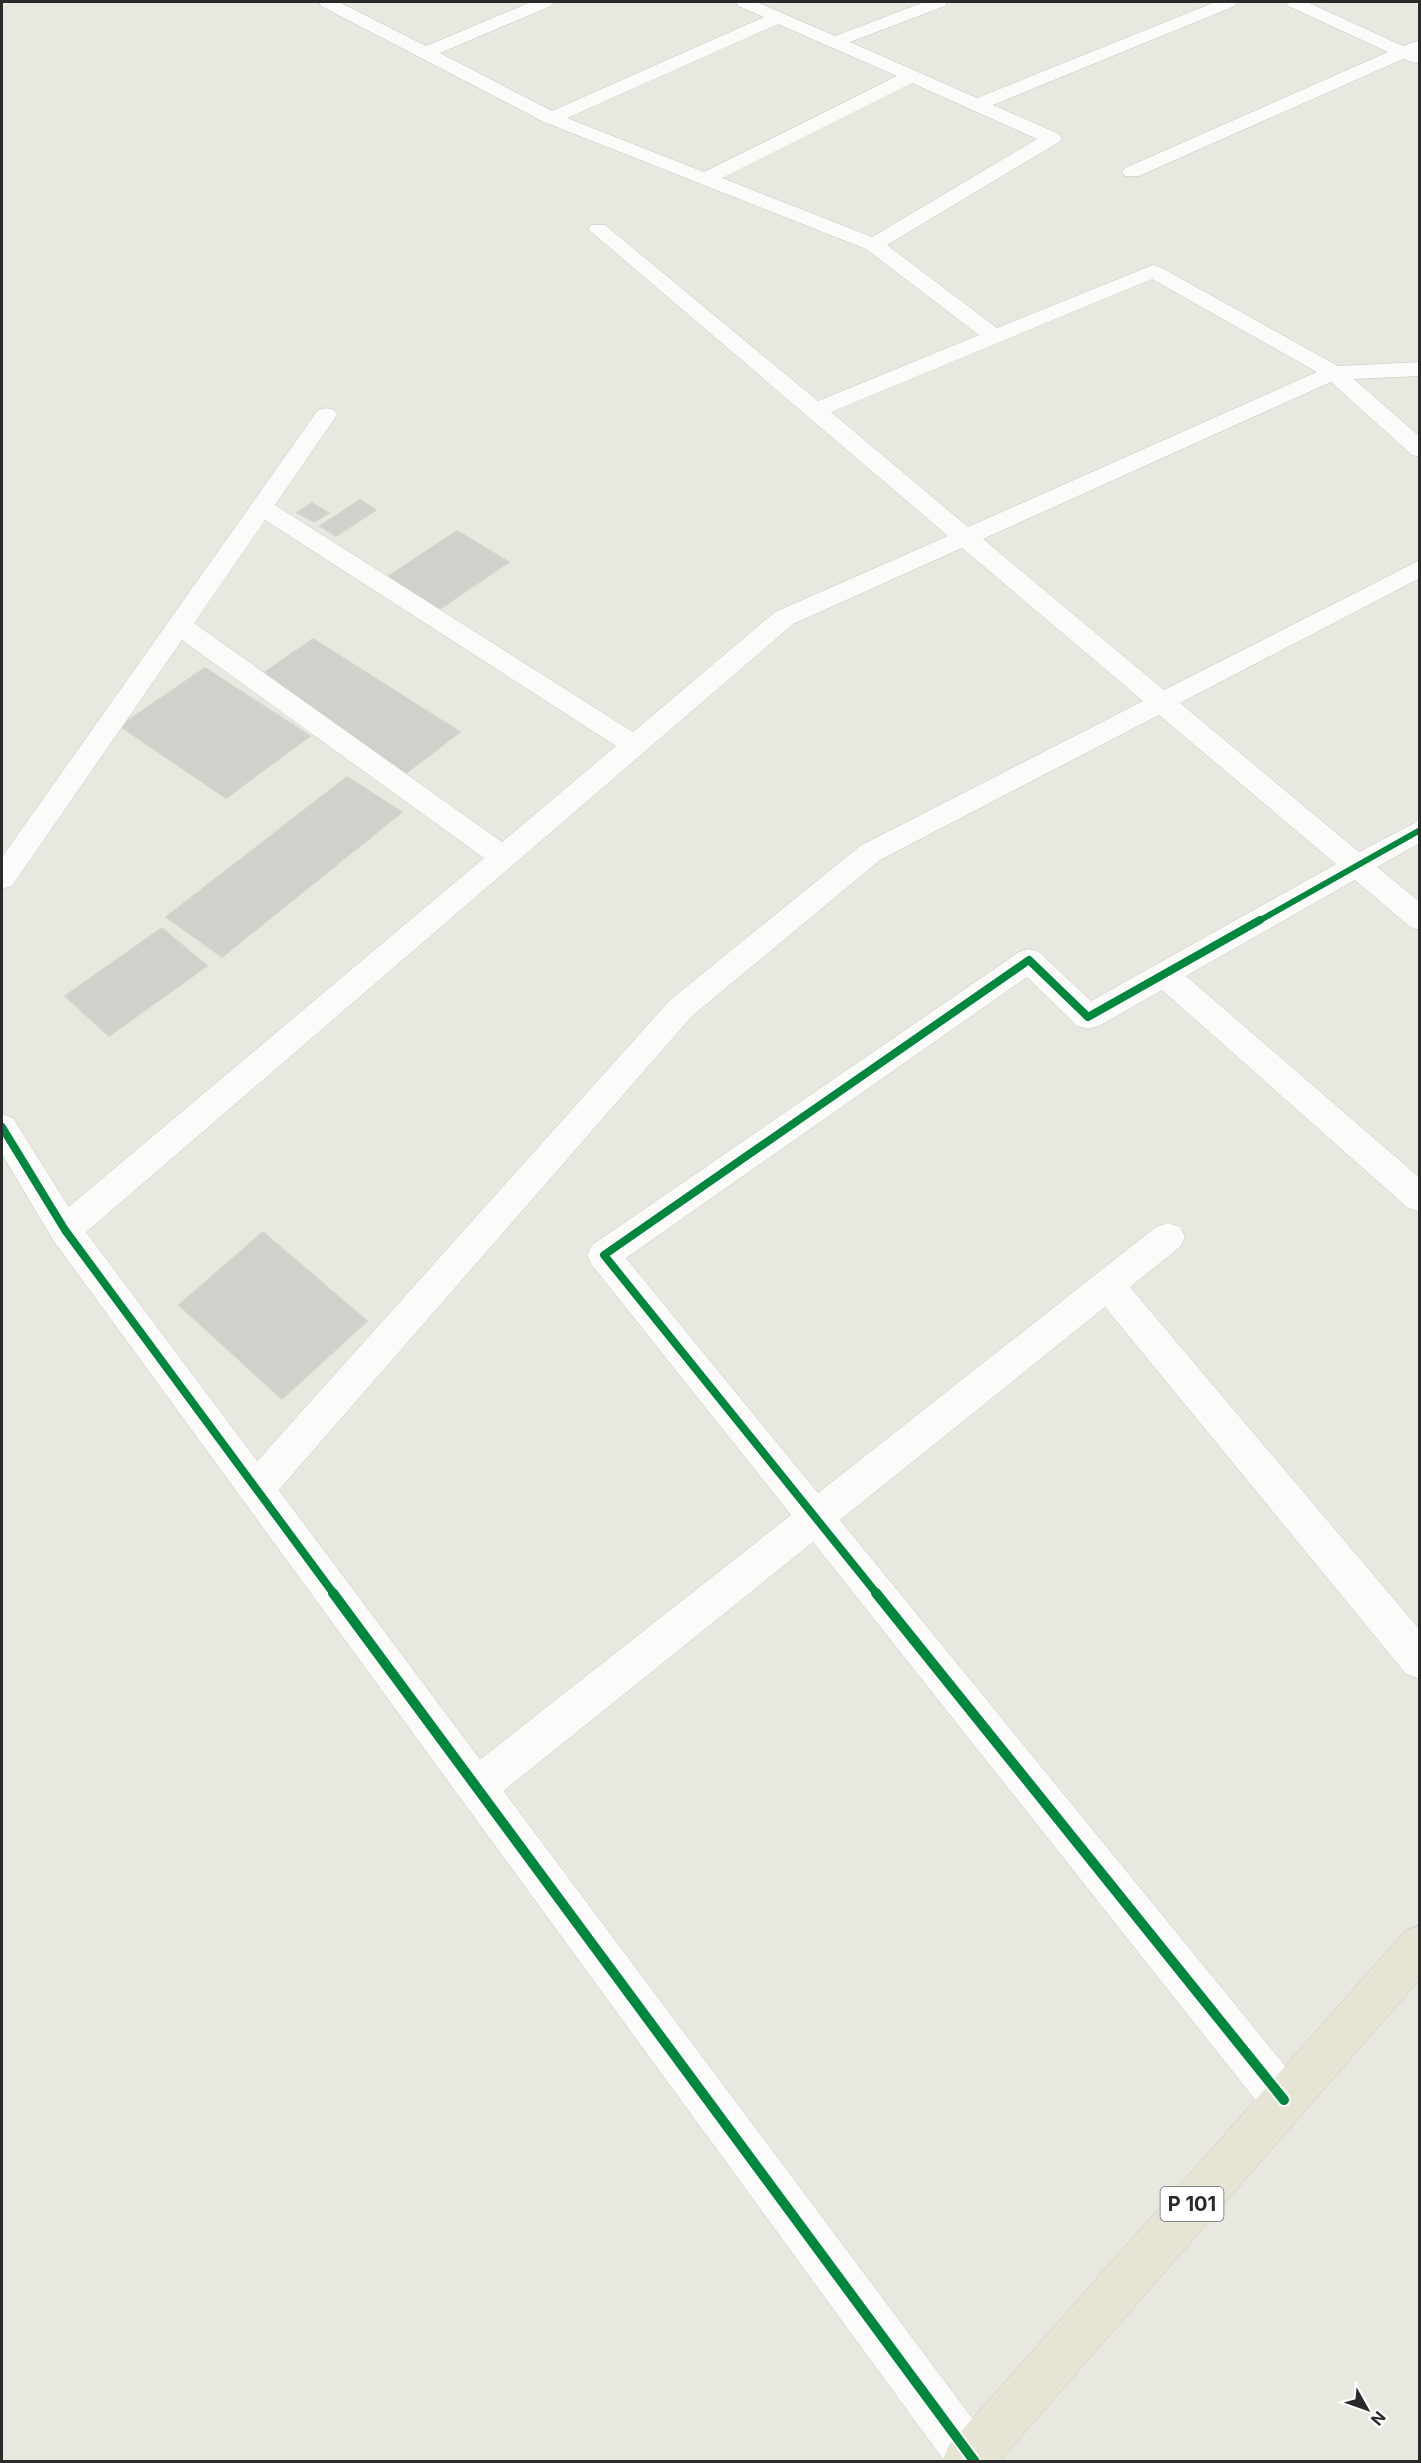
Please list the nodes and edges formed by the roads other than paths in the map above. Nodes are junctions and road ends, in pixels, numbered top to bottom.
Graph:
1 (327, 2) edge
2 (544, 2) edge
3 (744, 2) edge
4 (939, 2) edge
5 (1229, 2) edge
6 (1294, 2) edge
7 (779, 17) junction
8 (834, 42) junction
9 (425, 52) junction
10 (1414, 53) edge
11 (911, 76) junction
12 (977, 105) junction
13 (551, 118) junction
14 (1132, 172) dead end
15 (705, 179) junction
16 (598, 229) dead end
17 (873, 245) junction
18 (994, 337) junction
19 (1419, 369) edge
20 (1334, 373) junction
21 (814, 411) junction
22 (326, 415) dead end
23 (1419, 450) edge
24 (261, 507) junction
25 (965, 537) junction
26 (1419, 568) edge
27 (178, 625) junction
28 (1161, 702) junction
29 (634, 745) junction
30 (1419, 830) edge
31 (503, 857) junction
32 (1356, 866) junction
33 (2, 878) edge
34 (1419, 919) edge
35 (1164, 974) junction
36 (2, 1126) edge
37 (1416, 1191) edge
38 (65, 1230) junction
39 (1168, 1237) dead end
40 (1107, 1285) junction
41 (257, 1488) junction
42 (815, 1517) junction
43 (1419, 1660) edge
44 (477, 1787) junction
45 (1419, 1946) edge
46 (1284, 2100) junction
47 (970, 2459) edge

1 - 9 street
2 - 9 street
3 - 7 street
4 - 8 street
5 - 12 street
6 - 10 street
7 - 8 street
7 - 13 street
8 - 11 street
9 - 13 street
10 - 14 street
11 - 12 street
11 - 15 street
12 - 17 street
13 - 15 street
15 - 17 street
16 - 21 street
17 - 18 street
18 - 20 street
18 - 21 street
19 - 20 street
20 - 23 street
20 - 25 street
21 - 25 street
22 - 24 street
24 - 27 street
24 - 29 street
25 - 28 street
25 - 29 street
26 - 28 street
27 - 31 street
27 - 33 street
28 - 32 street
28 - 41 street
29 - 31 street
30 - 32 street
31 - 38 street
32 - 34 street
32 - 35 street
35 - 37 street
35 - 42 street
36 - 38 street
38 - 41 street
39 - 40 street
40 - 42 street
40 - 43 street
41 - 44 street
42 - 44 street
42 - 46 street
44 - 47 street
45 - 46 main road, P 101
46 - 47 main road, P 101

